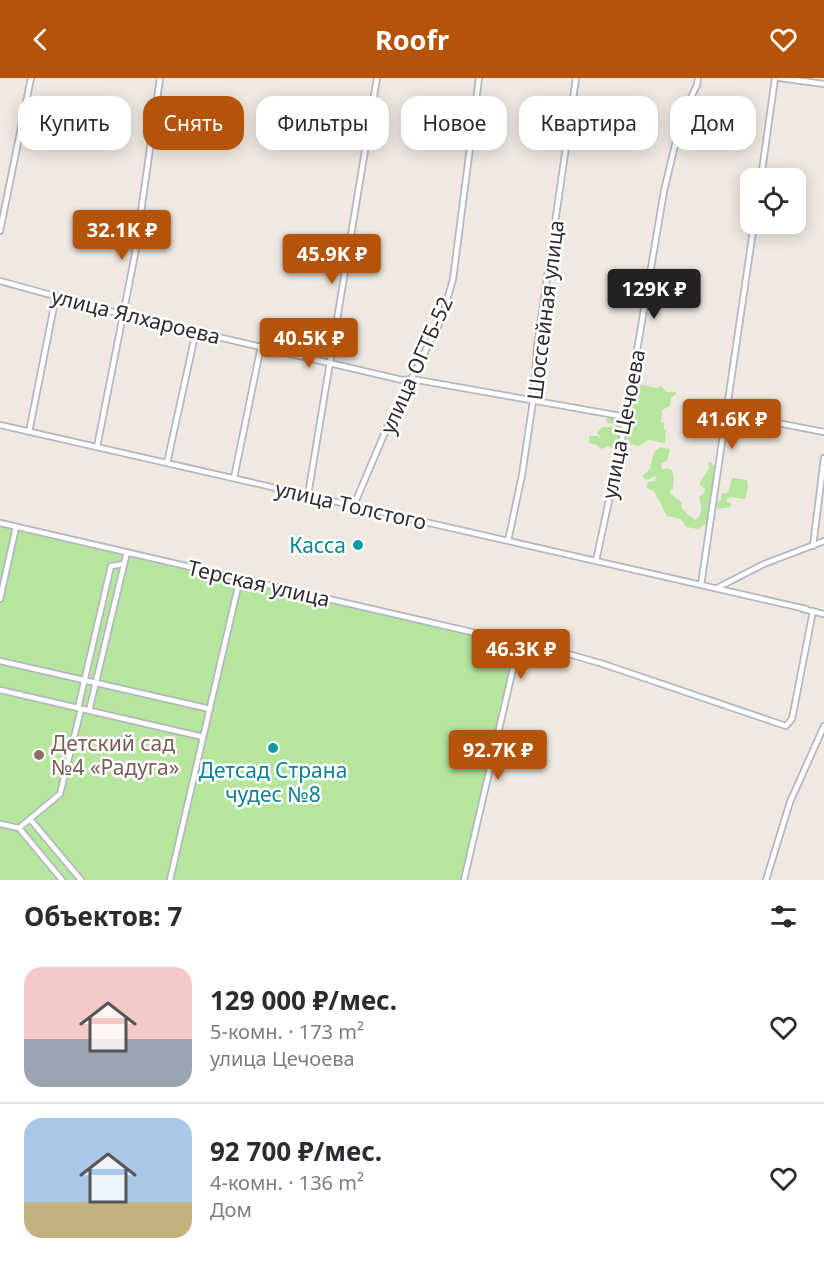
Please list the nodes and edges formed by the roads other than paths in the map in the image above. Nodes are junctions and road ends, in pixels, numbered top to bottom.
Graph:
1 (31, 78) edge
2 (160, 78) edge
3 (377, 78) edge
4 (479, 78) edge
5 (576, 78) edge
6 (698, 78) edge
7 (778, 78) edge
8 (824, 84) edge
9 (763, 168) edge
10 (0, 231) edge
11 (753, 234) edge
12 (0, 281) edge
13 (56, 296) junction
14 (124, 315) junction
15 (196, 331) junction
16 (261, 345) junction
17 (331, 363) junction
18 (412, 379) junction
19 (533, 401) junction
20 (726, 413) junction
21 (626, 417) junction
22 (0, 425) edge
23 (29, 432) junction
24 (824, 432) edge
25 (97, 447) junction
26 (824, 459) edge
27 (167, 463) junction
28 (234, 478) junction
29 (308, 495) junction
30 (354, 505) junction
31 (0, 523) edge
32 (16, 527) junction
33 (508, 541) junction
34 (824, 541) edge
35 (813, 546) junction
36 (127, 552) junction
37 (596, 561) junction
38 (124, 564) junction
39 (240, 578) junction
40 (701, 585) junction
41 (717, 588) junction
42 (0, 599) edge
43 (806, 609) junction
44 (813, 611) junction
45 (824, 614) edge
46 (519, 643) junction
47 (0, 661) edge
48 (84, 681) junction
49 (96, 683) junction
50 (0, 690) edge
51 (79, 709) junction
52 (210, 709) junction
53 (89, 711) junction
54 (824, 726) edge
55 (203, 737) junction
56 (30, 819) junction
57 (0, 824) edge
58 (19, 828) junction
59 (62, 880) edge
60 (81, 880) edge
61 (170, 880) edge
62 (464, 880) edge
63 (766, 880) edge

1 - 10 street
2 - 14 street
3 - 17 street
4 - 18 street, улица ОГТБ-52
5 - 19 street, Шоссейная улица
6 - 21 street, улица Цечоева
7 - 8 street
7 - 9 street
11 - 20 street
12 - 13 street, улица Ялхароева
13 - 14 street, улица Ялхароева
13 - 23 street
14 - 15 street, улица Ялхароева
14 - 25 street
15 - 16 street, улица Ялхароева
15 - 27 street
16 - 17 street, улица Ялхароева
16 - 28 street
17 - 18 street, улица Ялхароева
17 - 29 street
18 - 19 street, улица Ялхароева
18 - 30 street, улица ОГТБ-52
19 - 21 street, улица Ялхароева
19 - 33 street, Шоссейная улица
20 - 24 street
20 - 40 street
21 - 37 street, улица Цечоева
22 - 23 street, улица Толстого
23 - 25 street, улица Толстого
25 - 27 street, улица Толстого
26 - 35 street
27 - 28 street, улица Толстого
28 - 29 street, улица Толстого
29 - 30 street, улица Толстого
30 - 33 street, улица Толстого
31 - 32 street, Терская улица
32 - 36 street, Терская улица
32 - 42 street
33 - 37 street, улица Толстого
34 - 35 street
35 - 41 street
36 - 38 street
36 - 39 street, Терская улица
37 - 40 street, улица Толстого
38 - 48 street
38 - 49 street
39 - 46 street, Терская улица
39 - 52 street
40 - 41 street
40 - 43 street
41 - 43 street
43 - 44 street
44 - 45 street
44 - 46 street, Терская улица
46 - 62 street
47 - 48 street
48 - 49 street
48 - 51 street
49 - 52 street
49 - 53 street
50 - 51 street
51 - 53 street
51 - 56 street
52 - 55 street
53 - 55 street
54 - 63 street
55 - 61 street
56 - 58 street
56 - 60 street
57 - 58 street
58 - 59 street

